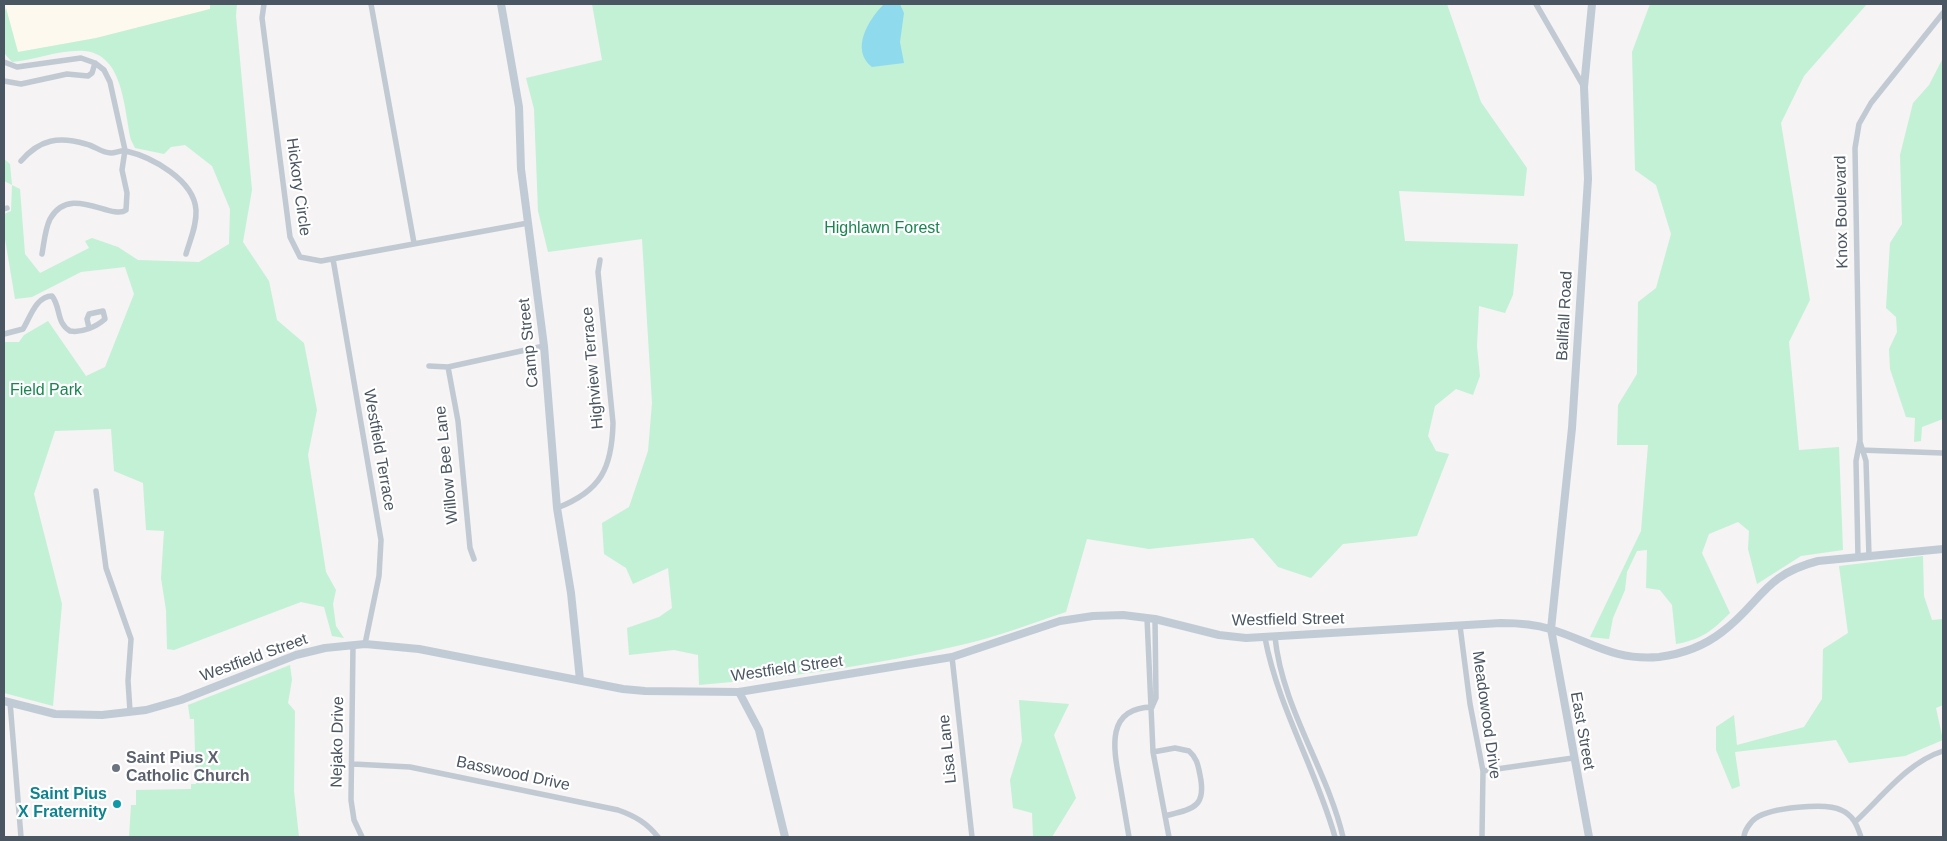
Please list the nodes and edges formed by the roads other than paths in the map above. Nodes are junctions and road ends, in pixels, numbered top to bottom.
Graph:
1 (264, 4) edge
2 (371, 4) edge
3 (501, 4) edge
4 (1536, 4) edge
5 (1592, 4) edge
6 (1943, 13) edge
7 (4, 62) edge
8 (95, 63) junction
9 (4, 81) edge
10 (1584, 87) junction
11 (125, 150) junction
12 (21, 162) dead end
13 (528, 224) junction
14 (414, 243) junction
15 (42, 254) dead end
16 (186, 254) dead end
17 (333, 259) junction
18 (600, 260) dead end
19 (89, 328) dead end
20 (4, 334) edge
21 (544, 346) junction
22 (429, 366) dead end
23 (448, 367) junction
24 (1860, 450) junction
25 (1943, 453) edge
26 (96, 491) dead end
27 (557, 508) junction
28 (1943, 549) edge
29 (1869, 556) junction
30 (1858, 558) junction
31 (474, 559) dead end
32 (1151, 619) junction
33 (1460, 626) junction
34 (1551, 629) junction
35 (1275, 637) junction
36 (1265, 638) junction
37 (365, 644) junction
38 (353, 645) junction
39 (952, 657) junction
40 (580, 680) junction
41 (740, 692) junction
42 (1288, 693) junction
43 (1280, 696) junction
44 (7, 702) edge
45 (1152, 707) junction
46 (130, 711) junction
47 (1943, 750) edge
48 (1153, 752) junction
49 (1573, 758) junction
50 (353, 764) junction
51 (1321, 771) junction
52 (1483, 771) junction
53 (1314, 774) junction
54 (1165, 816) junction
55 (1856, 821) junction
56 (21, 837) edge
57 (362, 837) edge
58 (658, 837) edge
59 (786, 837) edge
60 (972, 837) edge
61 (1129, 837) edge
62 (1169, 837) edge
63 (1335, 837) edge
64 (1343, 837) edge
65 (1482, 837) edge
66 (1589, 837) edge
67 (1744, 837) edge
68 (1860, 837) edge

1 - 17 street, Hickory Circle
2 - 14 street
3 - 13 main road, Camp Street
4 - 10 street
5 - 10 main road, Ballfall Road
6 - 24 street, Knox Boulevard
7 - 8 street
8 - 9 street
8 - 11 street
10 - 34 main road, Ballfall Road
11 - 12 street
11 - 15 street
11 - 16 street
13 - 14 street, Hickory Circle
13 - 21 main road, Camp Street
14 - 17 street, Hickory Circle
17 - 37 street, Westfield Terrace
18 - 27 street, Highview Terrace
19 - 20 street
21 - 23 street
21 - 27 main road, Camp Street
22 - 23 street
23 - 31 street, Willow Bee Lane
24 - 25 street
24 - 29 street, Knox Boulevard
24 - 30 street, Knox Boulevard
26 - 46 street
27 - 40 main road, Camp Street
28 - 29 main road, Westfield Street
29 - 30 main road, Westfield Street
30 - 34 main road, Westfield Street
32 - 36 main road, Westfield Street
32 - 39 main road, Westfield Street
32 - 45 street
33 - 34 main road, Westfield Street
33 - 35 main road, Westfield Street
33 - 52 street, Meadowood Drive
34 - 49 main road, East Street
35 - 36 main road, Westfield Street
35 - 42 street
36 - 43 street
37 - 38 main road, Westfield Street
37 - 40 main road, Westfield Street
38 - 46 main road, Westfield Street
38 - 50 street, Nejako Drive
39 - 41 main road, Westfield Street
39 - 60 street, Lisa Lane
40 - 41 main road, Westfield Street
41 - 59 main road
42 - 43 street
42 - 51 street
43 - 53 street
44 - 46 main road, Westfield Street
44 - 56 street
45 - 48 street
45 - 61 street
47 - 55 street
48 - 54 street
48 - 54 street
49 - 52 street
49 - 66 main road, East Street
50 - 57 street, Nejako Drive
50 - 58 street, Basswood Drive
51 - 53 street
51 - 64 street
52 - 65 street, Meadowood Drive
53 - 63 street
54 - 62 street
55 - 67 street
55 - 68 street

